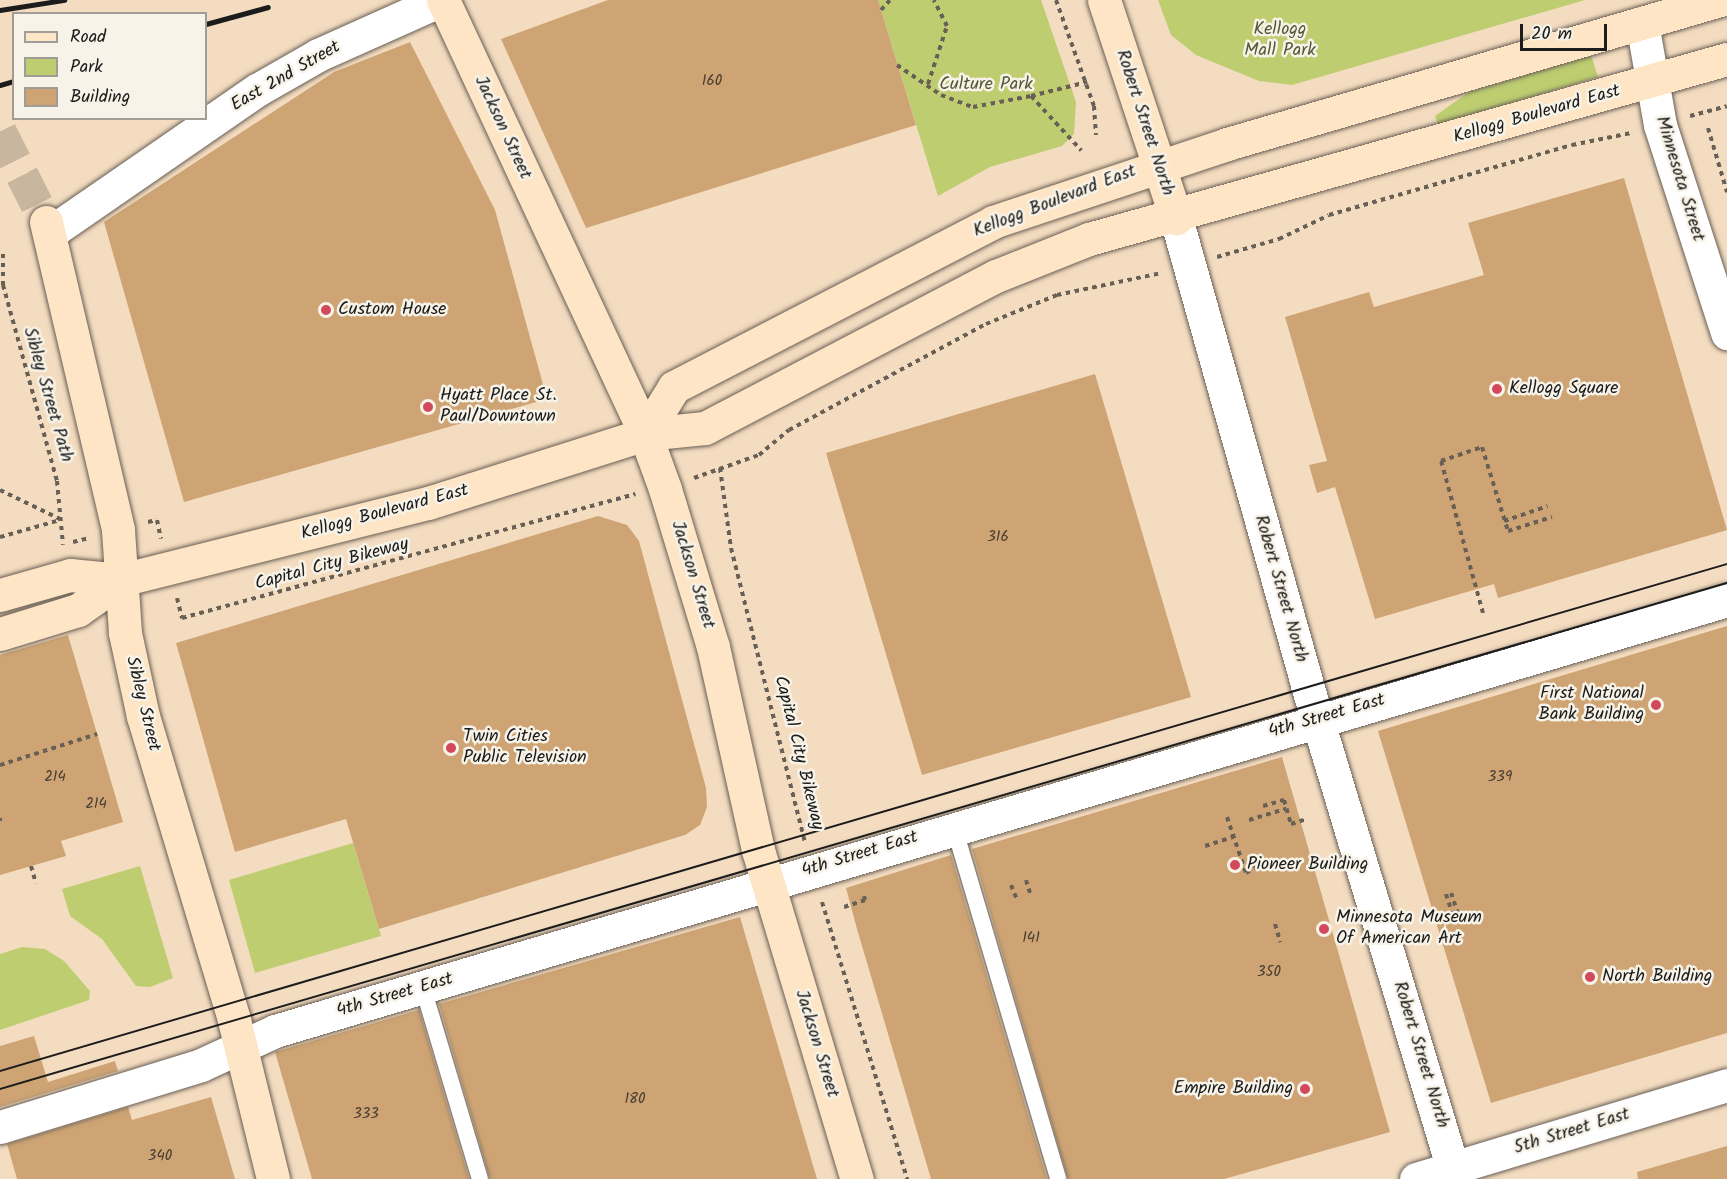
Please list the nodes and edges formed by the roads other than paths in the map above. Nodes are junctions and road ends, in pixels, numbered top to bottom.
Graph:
1 (442, 0) edge
2 (1104, 0) edge
3 (1720, 0) edge
4 (1642, 23) junction
5 (1727, 59) edge
6 (1654, 83) junction
7 (1157, 165) junction
8 (1176, 218) junction
9 (48, 227) joint
10 (1727, 333) edge
11 (645, 434) junction
12 (121, 580) junction
13 (0, 595) edge
14 (1727, 600) edge
15 (0, 634) edge
16 (1318, 718) junction
17 (954, 826) junction
18 (768, 883) junction
19 (423, 988) junction
20 (241, 1046) junction
21 (1727, 1085) edge
22 (0, 1127) edge
23 (1455, 1174) edge
24 (273, 1179) edge
25 (480, 1179) edge
26 (857, 1179) edge
27 (1058, 1179) edge
28 (1416, 1179) edge

1 - 9 street, East 2nd Street
1 - 11 main road, Jackson Street
2 - 7 main road, Robert Street North
3 - 4 main road, Kellogg Boulevard East
4 - 6 street, Minnesota Street
4 - 7 main road, Kellogg Boulevard East
5 - 6 main road, Kellogg Boulevard East
6 - 8 main road, Kellogg Boulevard East
6 - 10 street, Minnesota Street
7 - 8 main road, Robert Street North
7 - 11 main road, Kellogg Boulevard East
8 - 11 main road, Kellogg Boulevard East
8 - 16 street, Robert Street North
9 - 12 main road, Sibley Street
11 - 12 main road, Kellogg Boulevard East
11 - 18 main road, Jackson Street
12 - 13 main road, Kellogg Boulevard East
12 - 15 main road, Kellogg Boulevard East
12 - 20 main road, Sibley Street
14 - 16 street, 4th Street East
16 - 17 street, 4th Street East
16 - 23 street, Robert Street North
17 - 18 street, 4th Street East
17 - 27 lane
18 - 19 street, 4th Street East
18 - 26 main road, Jackson Street
19 - 20 street, 4th Street East
19 - 25 lane
20 - 22 street, 4th Street East
20 - 24 main road, Sibley Street
21 - 23 street, 5th Street East
23 - 28 street, 5th Street East

